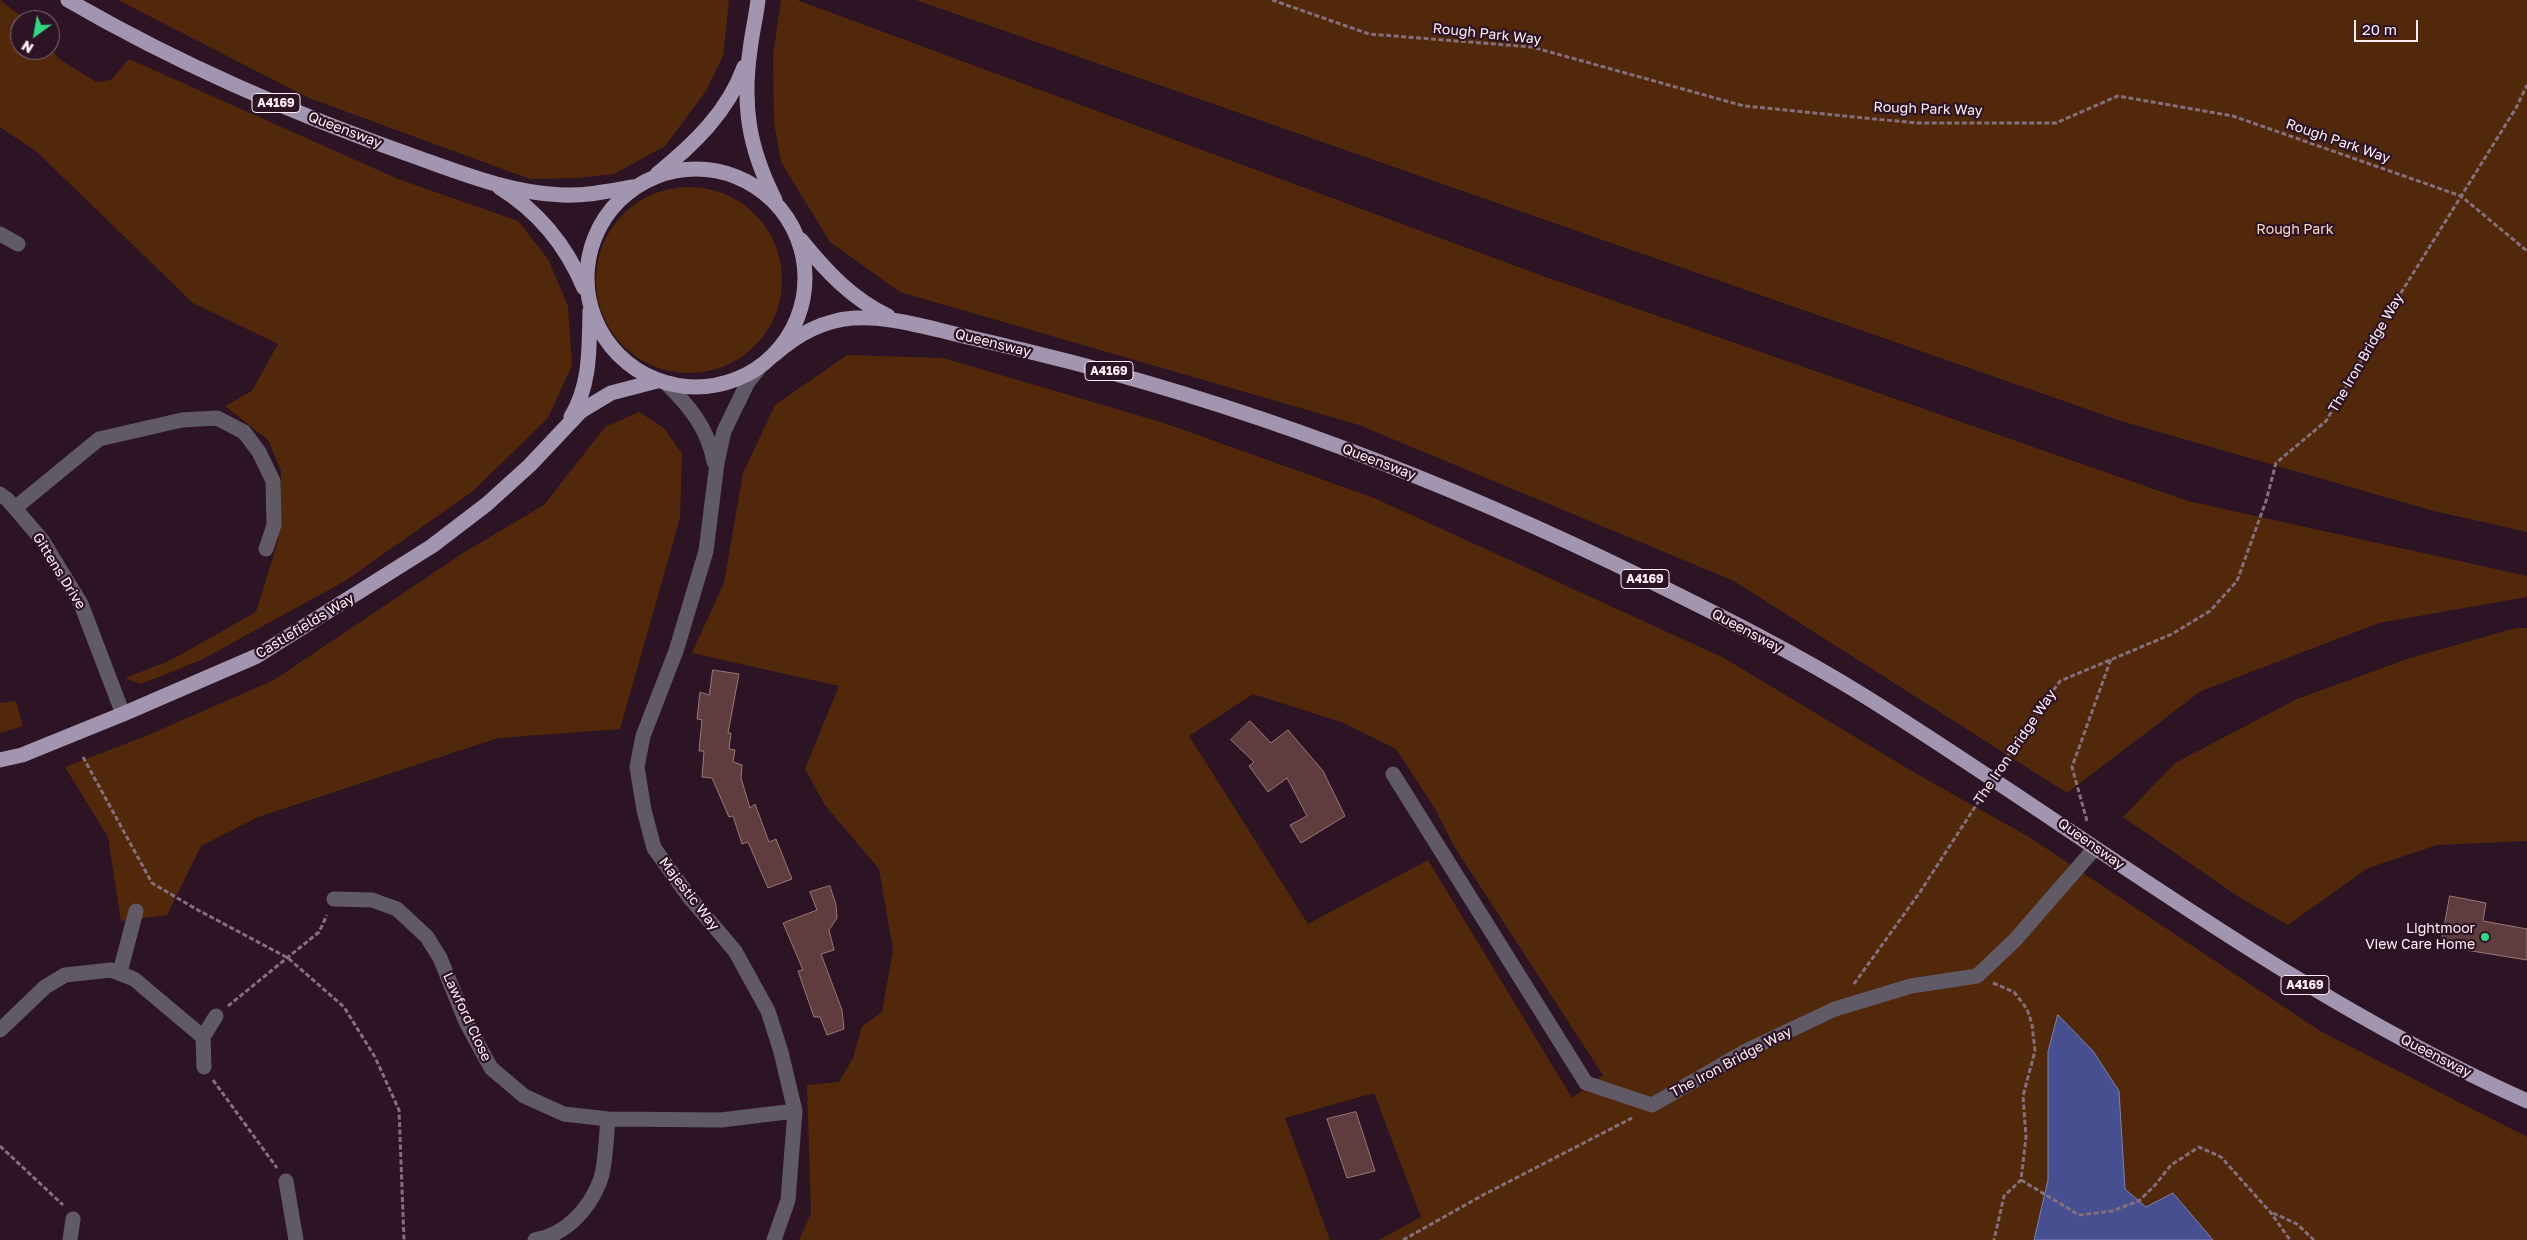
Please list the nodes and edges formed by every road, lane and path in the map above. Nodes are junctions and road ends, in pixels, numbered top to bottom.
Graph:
1 (68, 0) edge
2 (758, 0) edge
3 (1272, 0) edge
4 (750, 50) junction
5 (2527, 85) edge
6 (654, 177) junction
7 (493, 184) junction
8 (635, 187) junction
9 (2461, 196) junction
10 (778, 205) junction
11 (795, 232) junction
12 (0, 234) edge
13 (18, 244) dead end
14 (2527, 251) edge
15 (588, 301) junction
16 (894, 319) junction
17 (774, 355) junction
18 (759, 368) junction
19 (662, 383) junction
20 (568, 422) junction
21 (715, 482) junction
22 (0, 494) edge
23 (15, 508) junction
24 (266, 549) dead end
25 (2111, 658) junction
26 (123, 714) junction
27 (83, 757) dead end
28 (0, 760) edge
29 (2000, 767) dead end
30 (1392, 774) dead end
31 (1985, 791) dead end
32 (2095, 848) junction
33 (334, 899) joint
34 (136, 912) dead end
35 (288, 958) junction
36 (120, 972) junction
37 (1977, 976) junction
38 (1852, 986) dead end
39 (216, 1016) joint
40 (0, 1030) edge
41 (203, 1037) junction
42 (204, 1067) joint
43 (2527, 1101) edge
44 (1652, 1105) junction
45 (794, 1111) junction
46 (608, 1120) junction
47 (0, 1146) edge
48 (2021, 1180) junction
49 (286, 1181) joint
50 (2272, 1212) junction
51 (73, 1219) joint
52 (551, 1239) edge
53 (70, 1240) edge
54 (296, 1240) edge
55 (404, 1240) edge
56 (534, 1240) edge
57 (774, 1240) edge
58 (1403, 1240) edge
59 (1994, 1240) edge
60 (2290, 1240) edge
61 (2314, 1240) edge

1 - 7 main road, Queensway / A4169
2 - 4 main road
3 - 9 path, Rough Park Way
4 - 6 main road
4 - 10 main road
5 - 9 path, The Iron Bridge Way
6 - 8 main road
6 - 10 main road
7 - 8 main road, Queensway / A4169
7 - 15 main road, Queensway / A4169
8 - 15 main road, Castlefields Way
9 - 14 path, Rough Park Way
9 - 25 path, The Iron Bridge Way
10 - 11 main road
11 - 16 main road, Queensway / A4169
11 - 17 main road
12 - 13 street
15 - 19 main road, Queensway
15 - 20 main road, Castlefields Way
16 - 17 main road, Queensway / A4169
16 - 32 main road, Queensway / A4169
17 - 18 main road
18 - 19 main road
18 - 21 street, Majestic Way
19 - 20 main road, Castlefields Way
19 - 21 street, Majestic Way
20 - 26 main road, Castlefields Way
21 - 45 street, Majestic Way
22 - 23 street, Gittens Drive
23 - 24 street
23 - 26 street, Gittens Drive
25 - 29 path, The Iron Bridge Way
25 - 32 path
26 - 28 main road, Castlefields Way
27 - 35 path
30 - 44 street
31 - 38 path, The Iron Bridge Way
32 - 37 street
32 - 43 main road, Queensway / A4169
33 - 35 path
33 - 46 street, Lawford Close
34 - 36 street
35 - 39 path
35 - 55 path
36 - 40 street
36 - 41 street
37 - 44 street, The Iron Bridge Way
37 - 48 path
39 - 41 street
41 - 42 street
42 - 49 path
44 - 58 path
45 - 46 street, Lawford Close
45 - 57 street, Majestic Way
46 - 52 street
47 - 51 path
48 - 50 path
48 - 59 path
49 - 54 street
50 - 60 path
50 - 61 path
51 - 53 street
52 - 56 street

